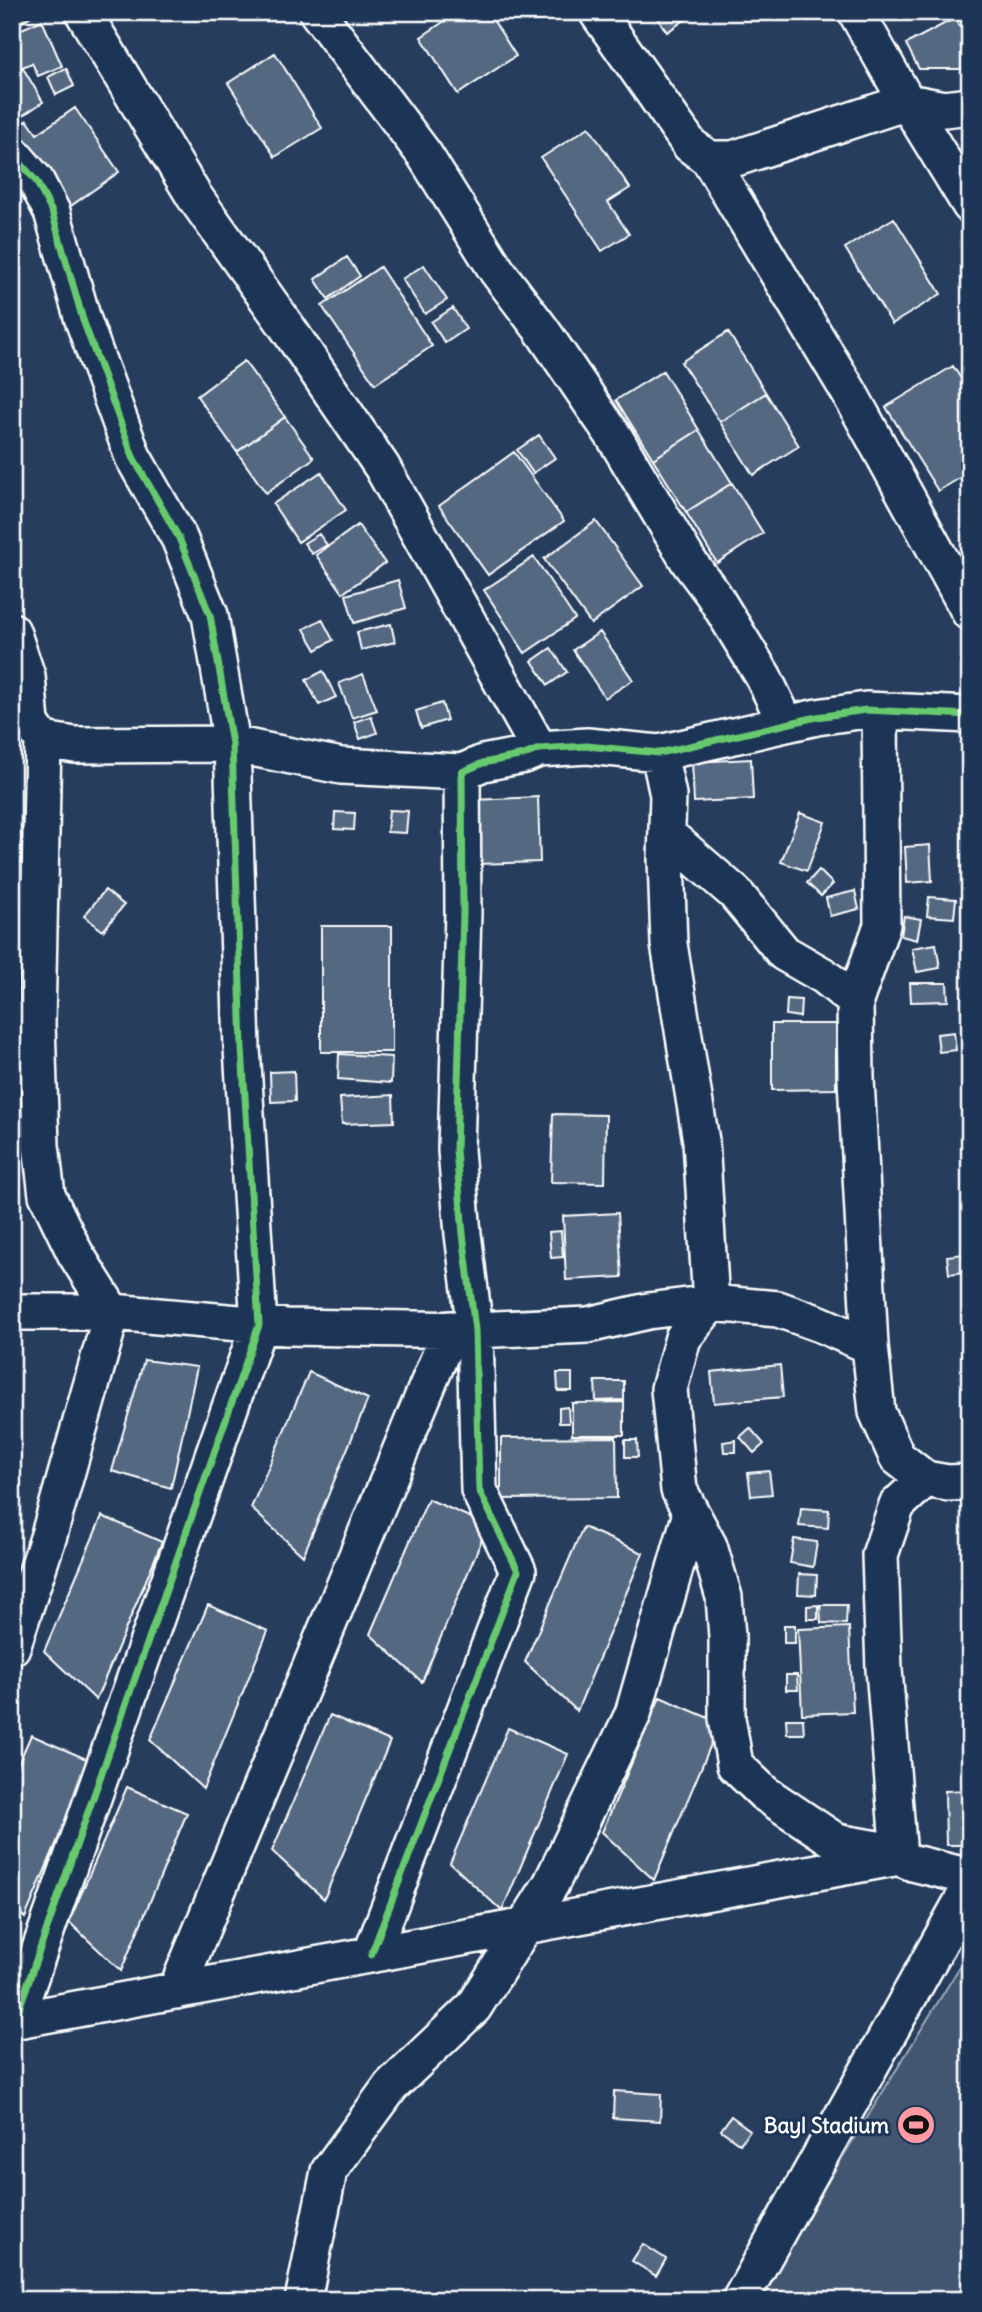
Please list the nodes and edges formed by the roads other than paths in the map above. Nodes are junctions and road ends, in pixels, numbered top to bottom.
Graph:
1 (83, 12) edge
2 (317, 12) edge
3 (597, 12) edge
4 (856, 12) edge
5 (907, 102) junction
6 (970, 106) edge
7 (12, 153) edge
8 (709, 159) junction
9 (970, 205) edge
10 (970, 613) edge
11 (12, 631) edge
12 (880, 713) junction
13 (970, 715) edge
14 (786, 724) junction
15 (43, 740) junction
16 (232, 744) junction
17 (539, 749) junction
18 (659, 753) junction
19 (462, 772) junction
20 (668, 835) junction
21 (855, 1001) junction
22 (711, 1303) junction
23 (12, 1311) edge
24 (112, 1312) junction
25 (259, 1325) junction
26 (463, 1330) junction
27 (870, 1346) junction
28 (926, 1479) junction
29 (970, 1482) edge
30 (691, 1514) junction
31 (12, 1647) edge
32 (899, 1857) junction
33 (970, 1877) edge
34 (970, 1887) edge
35 (524, 1926) junction
36 (371, 1955) junction
37 (176, 1991) junction
38 (14, 2021) edge
39 (303, 2300) edge
40 (740, 2300) edge

1 - 17 street
2 - 14 street
3 - 8 street
4 - 5 street
5 - 6 street
5 - 8 street
5 - 9 street
7 - 16 street
8 - 10 street
11 - 15 street
12 - 13 street
12 - 14 street
12 - 21 street
14 - 18 street
15 - 16 street
15 - 24 street
16 - 19 street
16 - 25 street
17 - 18 street
17 - 19 street
18 - 20 street
19 - 26 street
20 - 21 street
20 - 22 street
21 - 27 street
22 - 26 street
22 - 27 street
22 - 30 street
23 - 24 street
24 - 25 street
24 - 31 street
25 - 26 street
25 - 38 street
26 - 36 street
26 - 37 street
27 - 28 street
28 - 29 street
28 - 32 street
30 - 32 street
30 - 35 street
32 - 33 street
32 - 35 street
34 - 40 street
35 - 36 street
35 - 39 street
36 - 37 street
37 - 38 street

